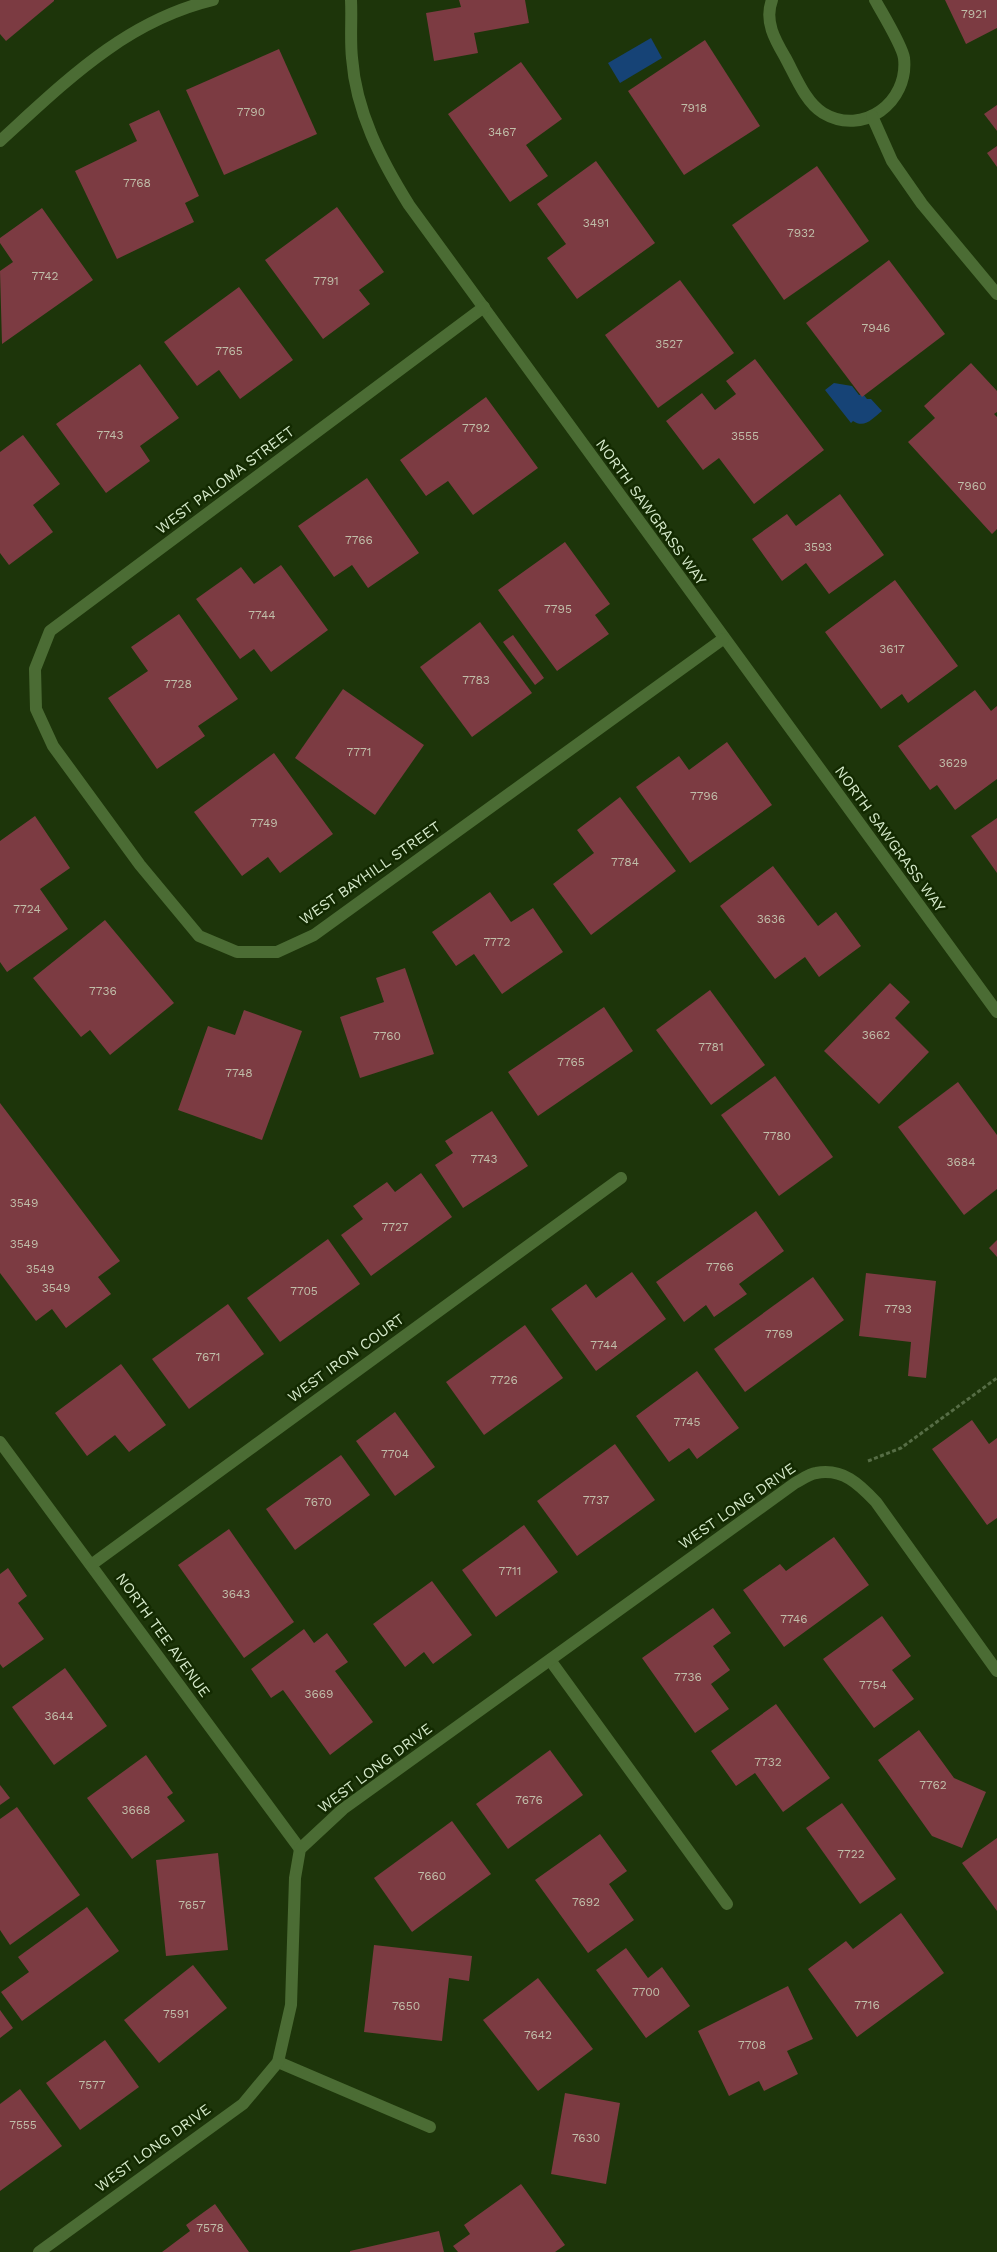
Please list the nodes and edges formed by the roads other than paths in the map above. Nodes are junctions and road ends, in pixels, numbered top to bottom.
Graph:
1 (213, 0) edge
2 (351, 0) edge
3 (772, 0) edge
4 (875, 0) edge
5 (872, 116) junction
6 (0, 141) edge
7 (997, 294) edge
8 (484, 307) junction
9 (723, 639) junction
10 (36, 709) joint
11 (997, 1012) edge
12 (620, 1178) dead end
13 (0, 1442) edge
14 (91, 1565) junction
15 (550, 1660) junction
16 (997, 1671) edge
17 (300, 1849) junction
18 (727, 1904) dead end
19 (278, 2062) junction
20 (430, 2127) dead end
21 (39, 2252) edge

1 - 6 street
2 - 8 street, NORTH SAWGRASS WAY
3 - 5 street
4 - 5 street
5 - 7 street
8 - 9 street, NORTH SAWGRASS WAY
8 - 10 street, WEST PALOMA STREET
9 - 10 street, WEST BAYHILL STREET
9 - 11 street, NORTH SAWGRASS WAY
12 - 14 street, WEST IRON COURT
13 - 14 street, NORTH TEE AVENUE
14 - 17 street, NORTH TEE AVENUE
15 - 16 street, WEST LONG DRIVE
15 - 17 street, WEST LONG DRIVE
15 - 18 street
17 - 19 street, WEST LONG DRIVE
19 - 20 street
19 - 21 street, WEST LONG DRIVE

